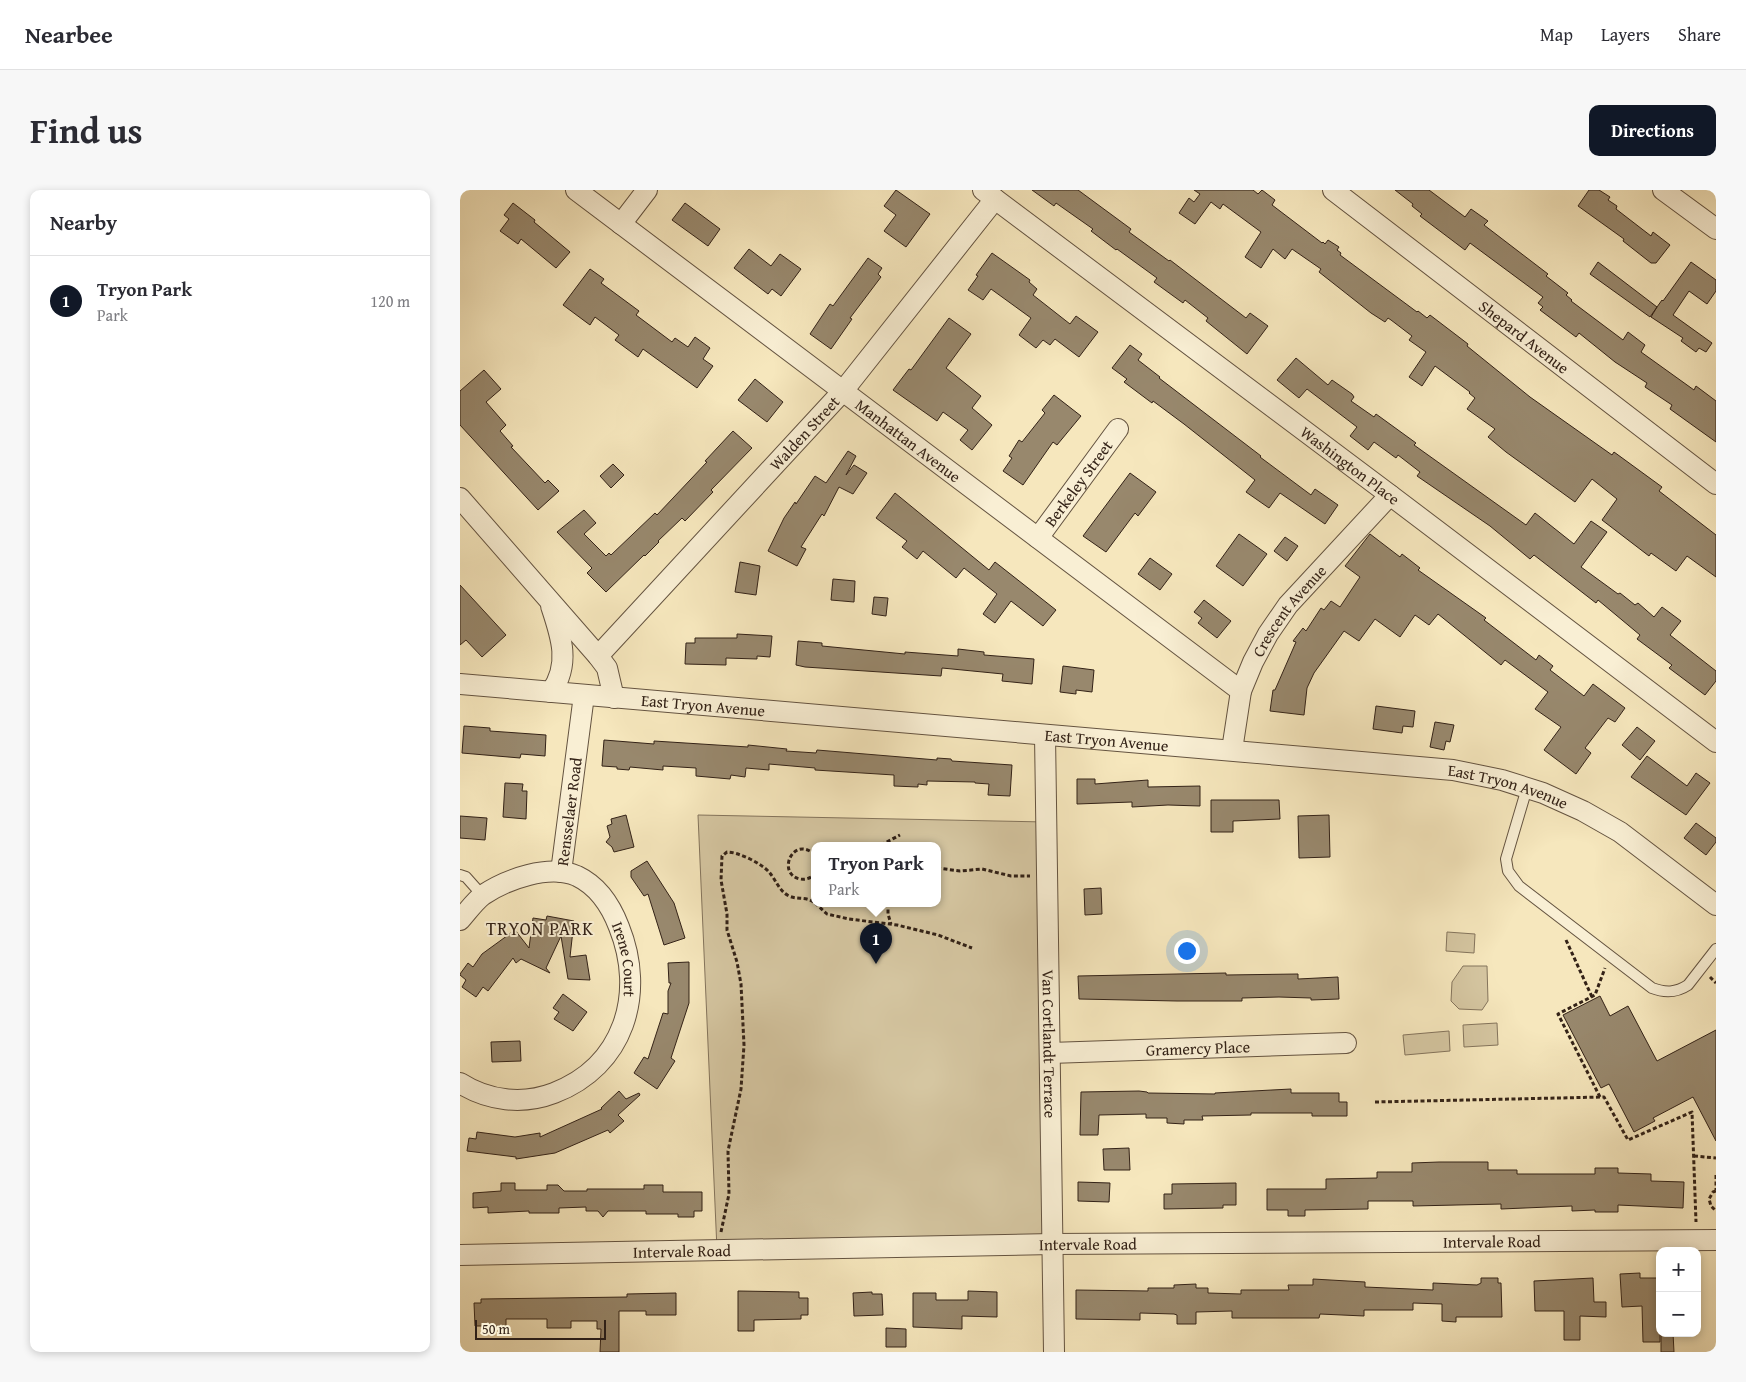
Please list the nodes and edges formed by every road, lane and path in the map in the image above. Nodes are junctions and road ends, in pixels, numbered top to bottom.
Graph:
1 (576, 190) edge
2 (647, 190) edge
3 (1333, 190) edge
4 (1663, 190) edge
5 (989, 194) edge
6 (621, 224) junction
7 (1716, 229) edge
8 (843, 391) junction
9 (1118, 429) dead end
10 (1716, 484) edge
11 (1390, 495) junction
12 (460, 498) edge
13 (1038, 538) junction
14 (549, 600) junction
15 (598, 656) junction
16 (460, 684) edge
17 (1241, 691) junction
18 (551, 692) junction
19 (584, 695) junction
20 (614, 698) junction
21 (1045, 734) junction
22 (1716, 742) edge
23 (1232, 750) junction
24 (1527, 788) junction
25 (900, 836) dead end
26 (887, 842) edge
27 (811, 851) edge
28 (941, 869) edge
29 (561, 872) junction
30 (460, 875) edge
31 (811, 876) edge
32 (1047, 876) junction
33 (482, 895) junction
34 (811, 900) edge
35 (1716, 905) edge
36 (820, 907) edge
37 (888, 907) edge
38 (1553, 912) junction
39 (460, 920) edge
40 (891, 924) junction
41 (972, 948) dead end
42 (1716, 949) edge
43 (1610, 956) junction
44 (1592, 997) junction
45 (1346, 1043) dead end
46 (1050, 1053) junction
47 (460, 1083) edge
48 (1600, 1098) junction
49 (1375, 1102) dead end
50 (1694, 1156) junction
51 (1716, 1158) edge
52 (1716, 1175) edge
53 (1716, 1190) edge
54 (1716, 1211) edge
55 (1706, 1240) edge
56 (1052, 1244) junction
57 (719, 1250) junction
58 (460, 1255) edge
59 (1054, 1352) edge

1 - 6 street, Manhattan Avenue
2 - 6 street
3 - 10 street, Shepard Avenue
4 - 7 street
5 - 8 street, Walden Street
5 - 11 street, Washington Place
6 - 8 street, Manhattan Avenue
8 - 13 street, Manhattan Avenue
8 - 15 street, Walden Street
9 - 13 street, Berkeley Street
11 - 17 street, Crescent Avenue
11 - 22 street, Washington Place
12 - 14 street
13 - 17 street, Manhattan Avenue
14 - 15 street
14 - 18 street
15 - 20 street
16 - 18 street, East Tryon Avenue
17 - 23 street, Crescent Avenue
18 - 19 street, East Tryon Avenue
19 - 20 street, East Tryon Avenue
19 - 29 street, Rensselaer Road
20 - 21 street, East Tryon Avenue
21 - 23 street, East Tryon Avenue
21 - 32 street, Van Cortlandt Terrace
23 - 24 street, East Tryon Avenue
24 - 35 street, East Tryon Avenue
24 - 38 lane
25 - 26 path
27 - 31 path
28 - 32 path
29 - 33 street, Rensselaer Road
29 - 47 street, Irene Court
30 - 33 lane
32 - 46 street, Van Cortlandt Terrace
33 - 39 street, Rensselaer Road
34 - 57 path
36 - 40 path
37 - 40 path
38 - 43 lane
38 - 44 path
40 - 41 path
42 - 43 lane
43 - 44 path
44 - 48 path
45 - 46 street, Gramercy Place
46 - 56 street, Van Cortlandt Terrace
48 - 49 path
48 - 50 path
50 - 51 path
50 - 55 path
52 - 53 path
53 - 54 path
55 - 56 street, Intervale Road
56 - 57 street, Intervale Road
56 - 59 street, Van Cortlandt Terrace
57 - 58 street, Intervale Road

